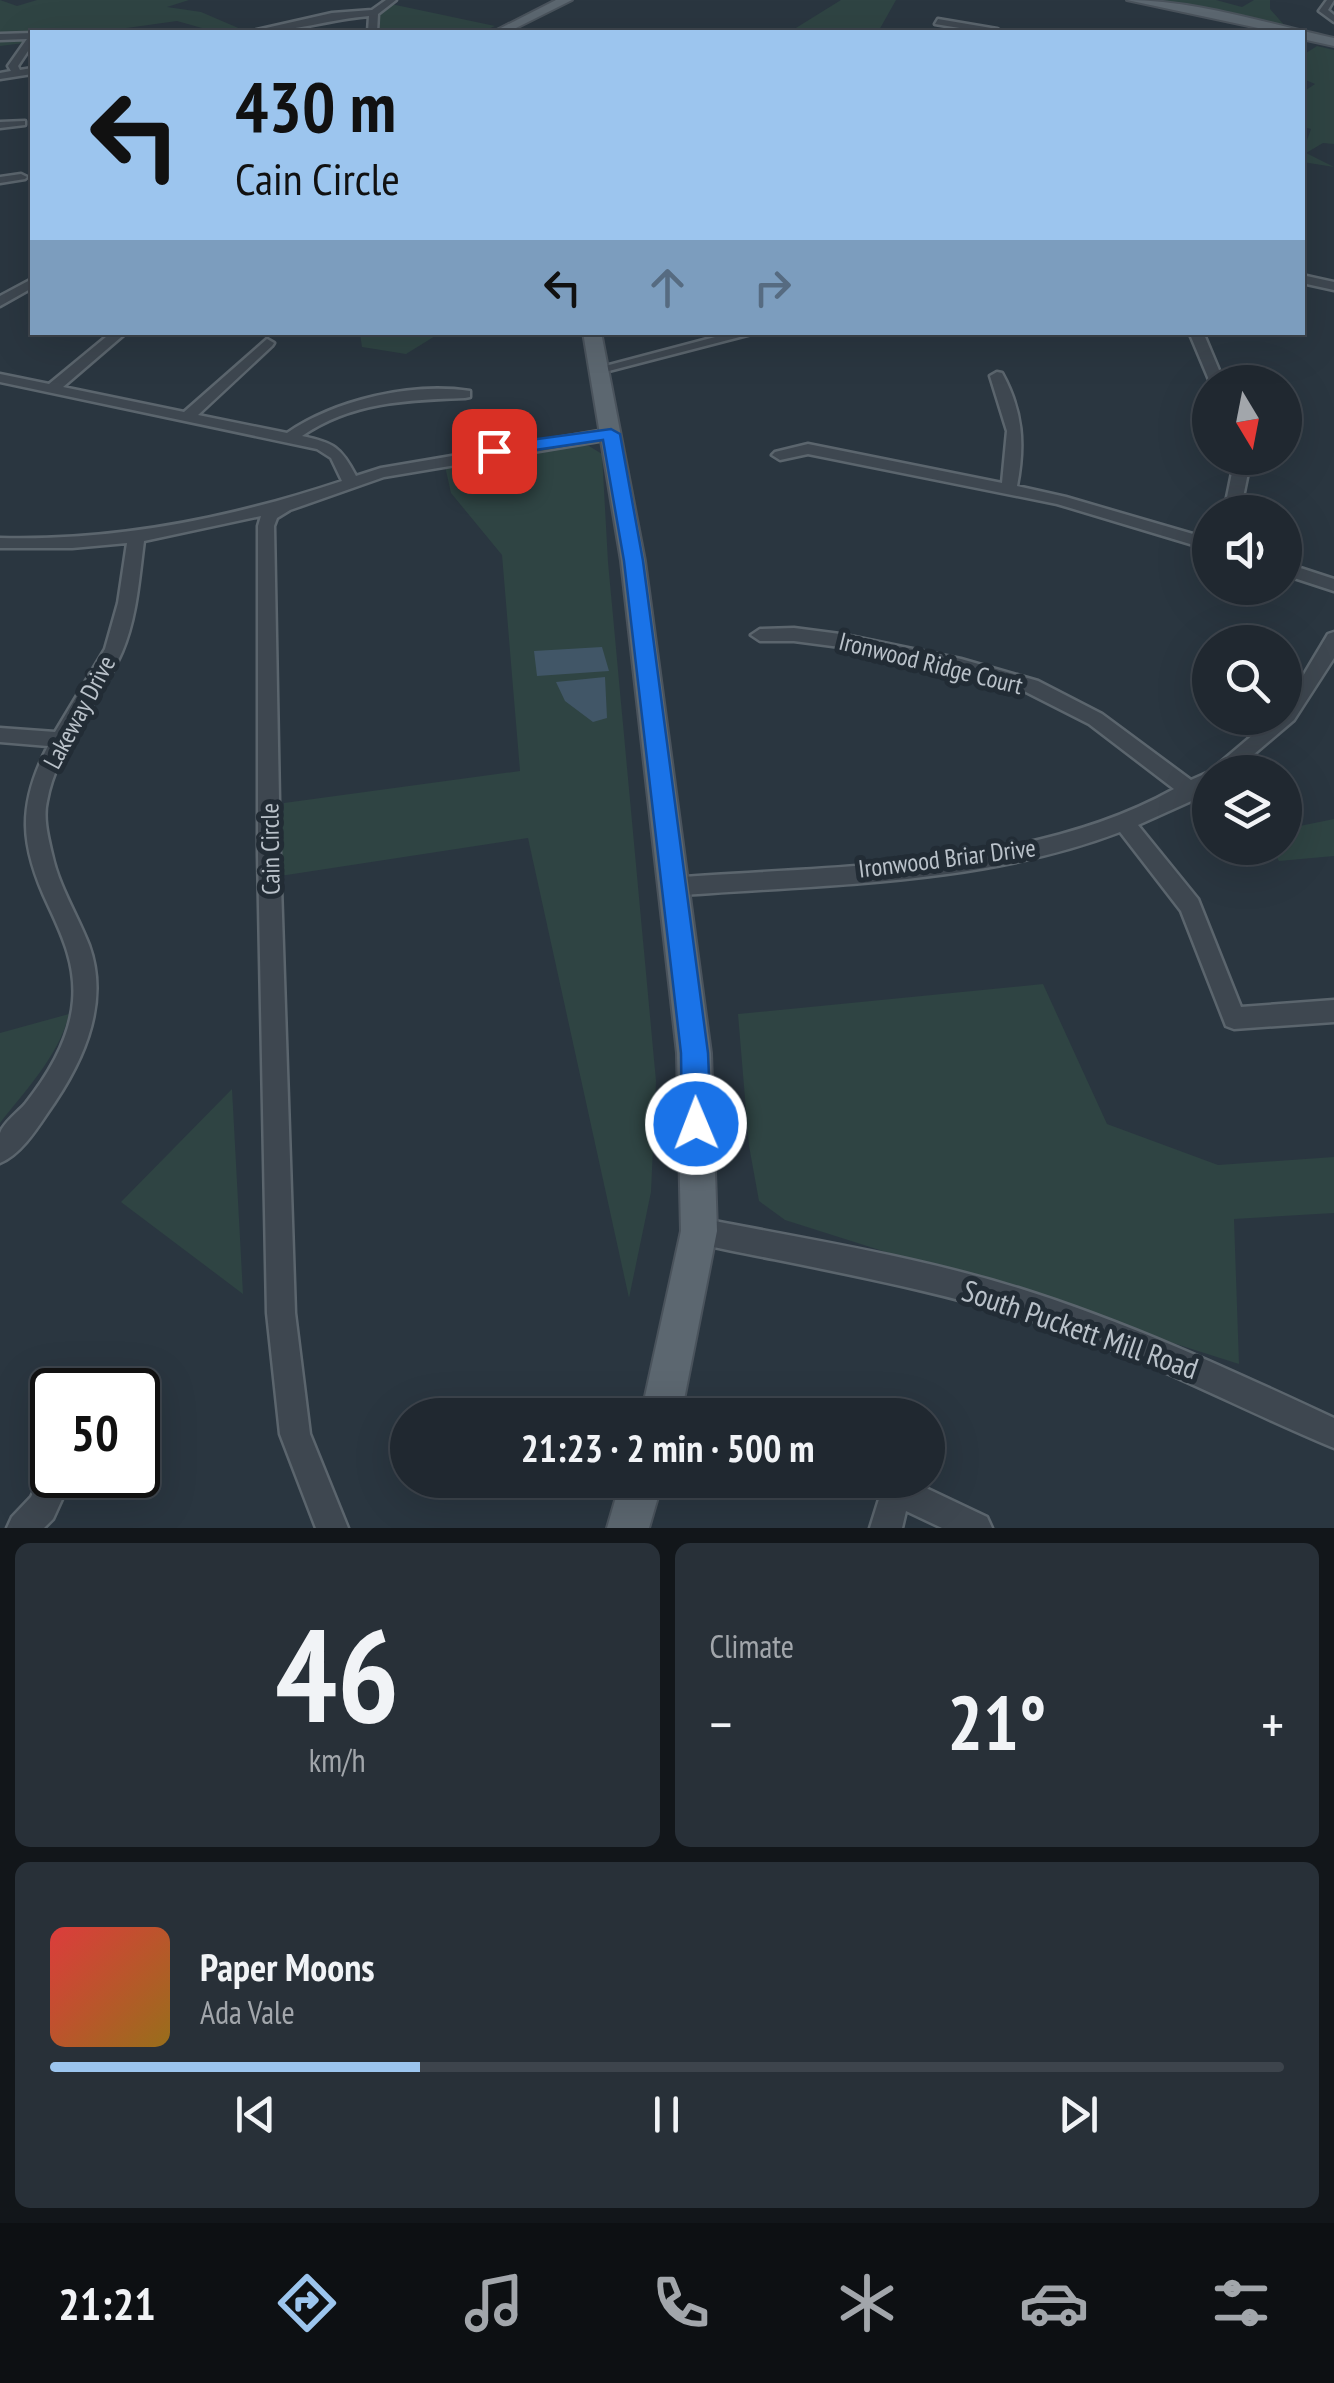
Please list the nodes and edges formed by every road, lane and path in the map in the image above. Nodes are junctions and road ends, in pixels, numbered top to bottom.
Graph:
1 (392, 0) edge
2 (566, 0) edge
3 (1116, 0) edge
4 (1133, 0) edge
5 (1330, 0) edge
6 (374, 13) junction
7 (1334, 18) edge
8 (938, 22) edge
9 (263, 30) edge
10 (373, 30) edge
11 (503, 30) edge
12 (985, 30) edge
13 (1262, 30) edge
14 (1282, 30) edge
15 (30, 34) edge
16 (0, 38) edge
17 (1305, 38) edge
18 (30, 39) edge
19 (1334, 44) edge
20 (30, 71) edge
21 (18, 74) junction
22 (0, 76) edge
23 (20, 122) dead end
24 (0, 125) edge
25 (20, 178) dead end
26 (0, 180) edge
27 (1305, 280) edge
28 (30, 284) edge
29 (1334, 286) edge
30 (0, 302) edge
31 (117, 335) edge
32 (593, 335) edge
33 (741, 335) edge
34 (1197, 335) edge
35 (266, 343) dead end
36 (1210, 365) edge
37 (601, 370) junction
38 (997, 376) dead end
39 (0, 378) edge
40 (52, 389) junction
41 (465, 394) dead end
42 (188, 416) junction
43 (611, 434) junction
44 (291, 437) junction
45 (780, 454) dead end
46 (351, 482) junction
47 (1010, 488) junction
48 (284, 506) junction
49 (136, 539) junction
50 (1192, 540) edge
51 (0, 543) edge
52 (1302, 575) edge
53 (1334, 585) edge
54 (760, 635) dead end
55 (1334, 638) edge
56 (0, 735) edge
57 (60, 740) junction
58 (1243, 755) edge
59 (1191, 792) joint
60 (1124, 822) junction
61 (671, 887) junction
62 (1334, 1010) edge
63 (0, 1151) edge
64 (699, 1231) junction
65 (666, 1398) edge
66 (1334, 1432) edge
67 (47, 1498) edge
68 (637, 1498) edge
69 (23, 1528) edge
70 (332, 1528) edge
71 (628, 1528) edge
72 (886, 1528) edge
73 (976, 1528) edge

1 - 6 street
2 - 11 main road
3 - 13 main road
4 - 14 main road
5 - 7 street
6 - 9 street
6 - 10 street
8 - 12 street
15 - 16 street
17 - 19 main road
18 - 21 street
20 - 21 street
21 - 22 street
23 - 24 street
25 - 26 street
27 - 29 street
28 - 30 street
31 - 40 street
32 - 37 main road
33 - 37 street
34 - 36 street
35 - 42 street
37 - 43 main road
38 - 47 street
39 - 40 street
40 - 42 street
41 - 44 street
42 - 44 street
43 - 46 street
43 - 61 main road
44 - 46 street
45 - 47 street
46 - 48 street
47 - 50 street
48 - 49 street
48 - 70 street, Cain Circle
49 - 51 street
49 - 57 street, Lakeway Drive
52 - 53 street
54 - 59 street, Ironwood Ridge Court
55 - 58 street
56 - 57 street
57 - 63 street, Lakeway Drive
59 - 60 street, Ironwood Briar Drive
60 - 61 street, Ironwood Briar Drive
60 - 62 street
61 - 64 main road
64 - 65 main road
64 - 66 street, South Puckett Mill Road
67 - 69 street
68 - 71 main road
72 - 73 street

